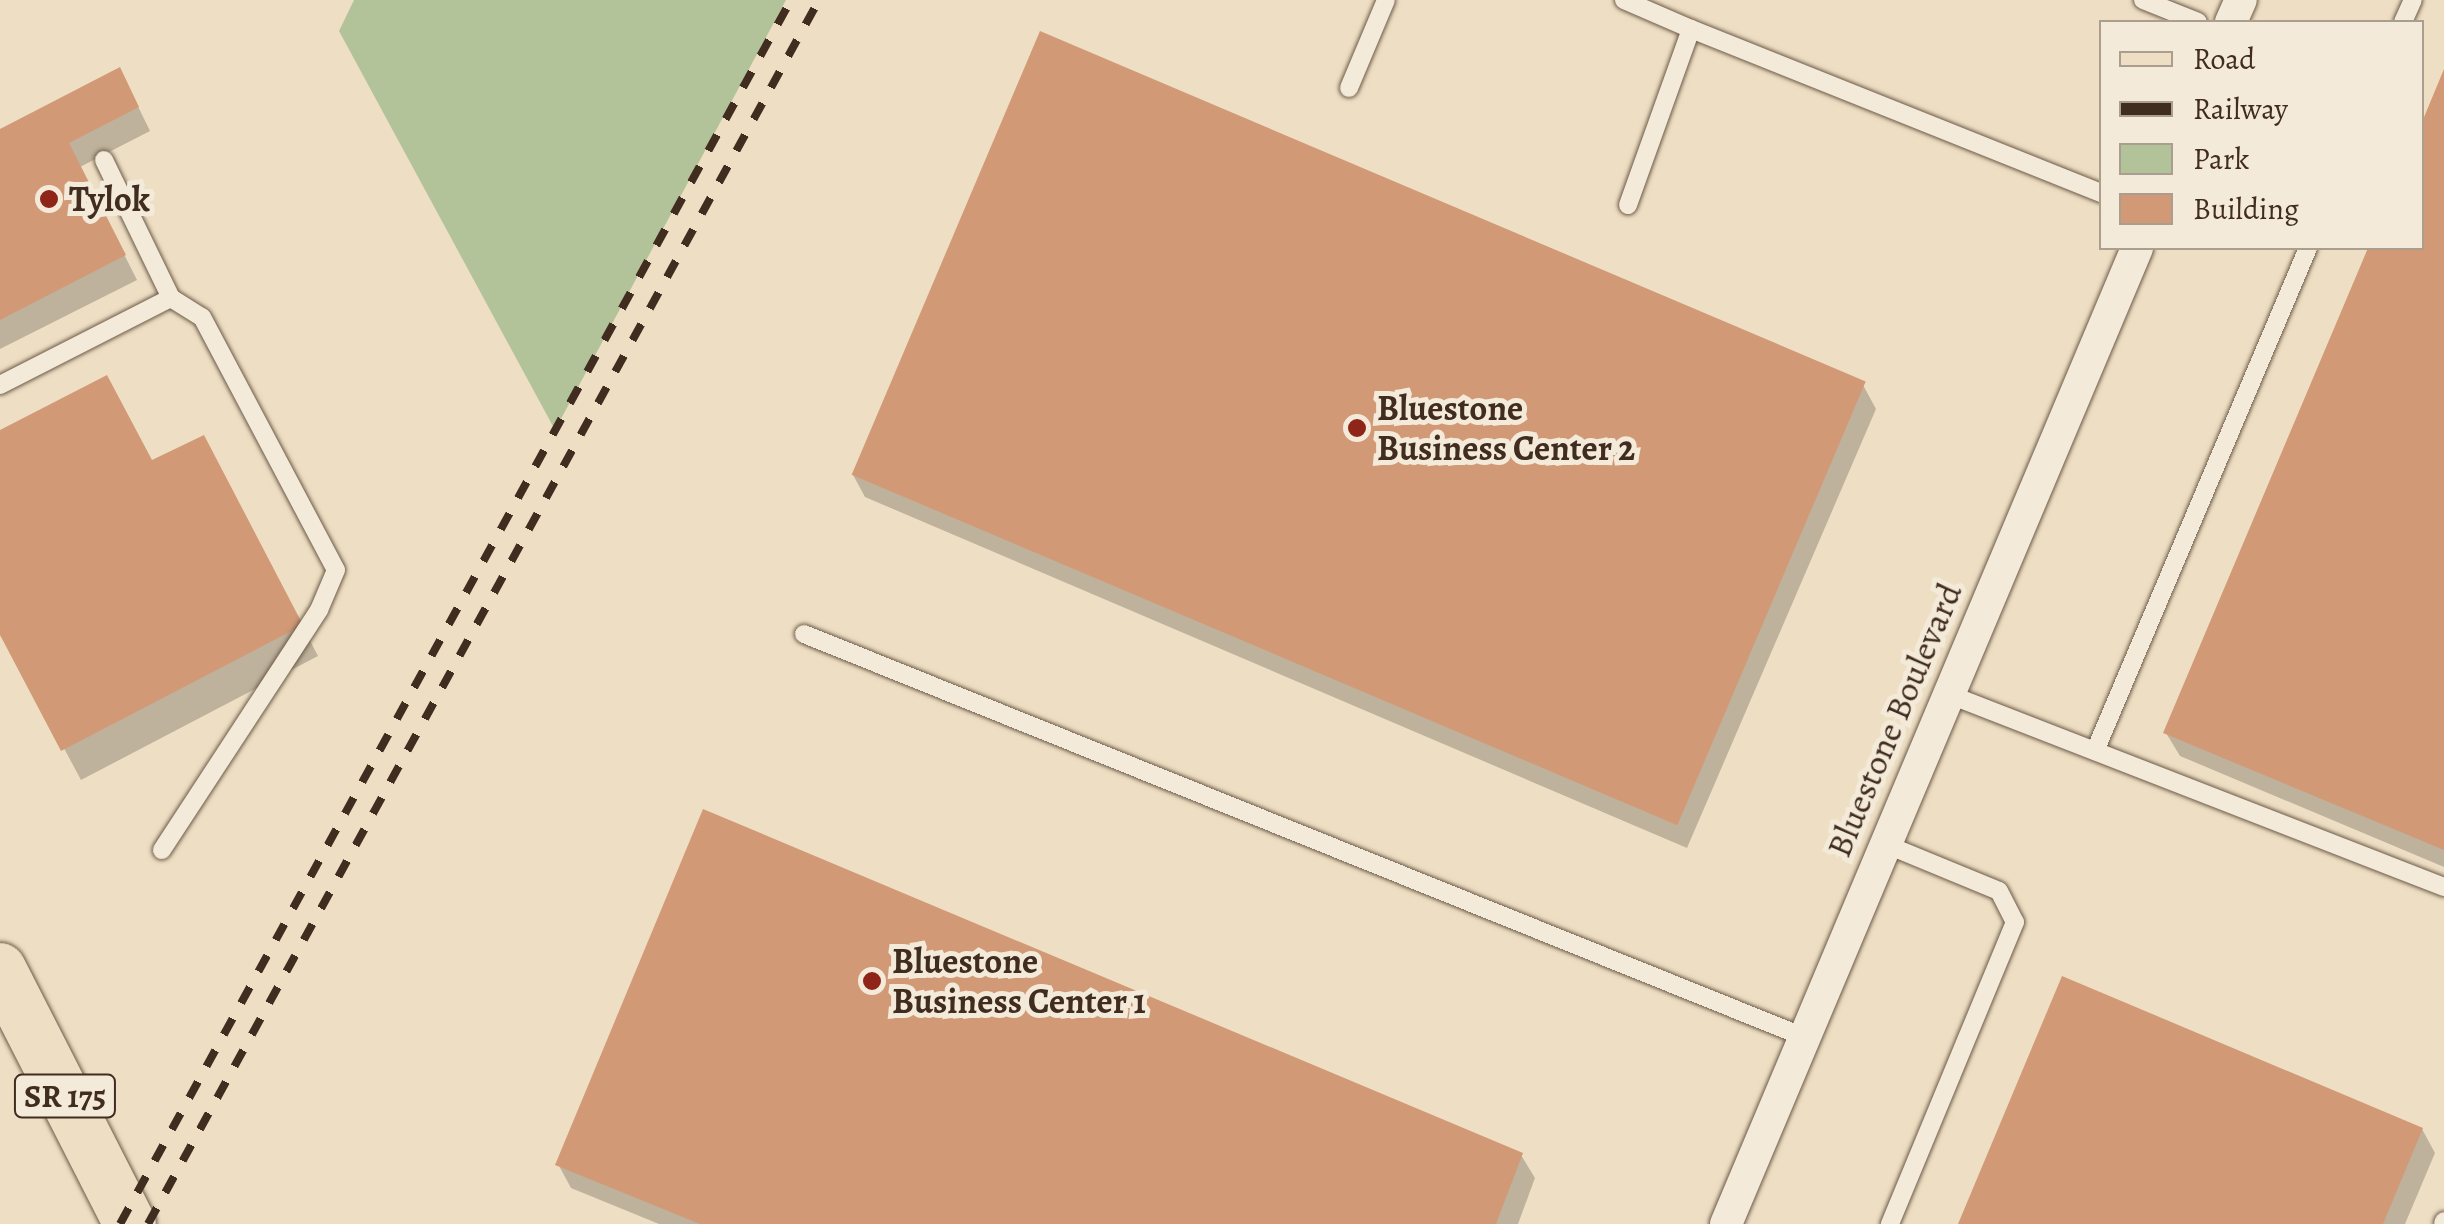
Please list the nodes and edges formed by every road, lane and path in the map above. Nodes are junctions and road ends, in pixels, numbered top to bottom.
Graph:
1 (1386, 0) edge
2 (1624, 0) edge
3 (2144, 0) edge
4 (2193, 20) edge
5 (1691, 29) junction
6 (1349, 88) dead end
7 (104, 160) dead end
8 (2099, 192) edge
9 (1628, 205) dead end
10 (2136, 250) edge
11 (2307, 250) edge
12 (171, 298) junction
13 (0, 385) edge
14 (804, 634) dead end
15 (1948, 694) junction
16 (2095, 751) junction
17 (1885, 844) junction
18 (162, 850) dead end
19 (2444, 888) edge
20 (0, 968) edge
21 (1804, 1037) junction
22 (130, 1224) edge
23 (1726, 1224) edge
24 (1890, 1224) edge

1 - 6 lane
2 - 5 lane
3 - 4 lane
5 - 8 lane
5 - 9 lane
7 - 12 lane
10 - 15 street, Bluestone Boulevard
11 - 16 lane
12 - 13 lane
12 - 18 lane
14 - 21 lane
15 - 16 lane
15 - 17 street, Bluestone Boulevard
16 - 19 lane
17 - 21 street, Bluestone Boulevard
17 - 24 lane
20 - 22 main road, SR 175
21 - 23 street, Bluestone Boulevard

